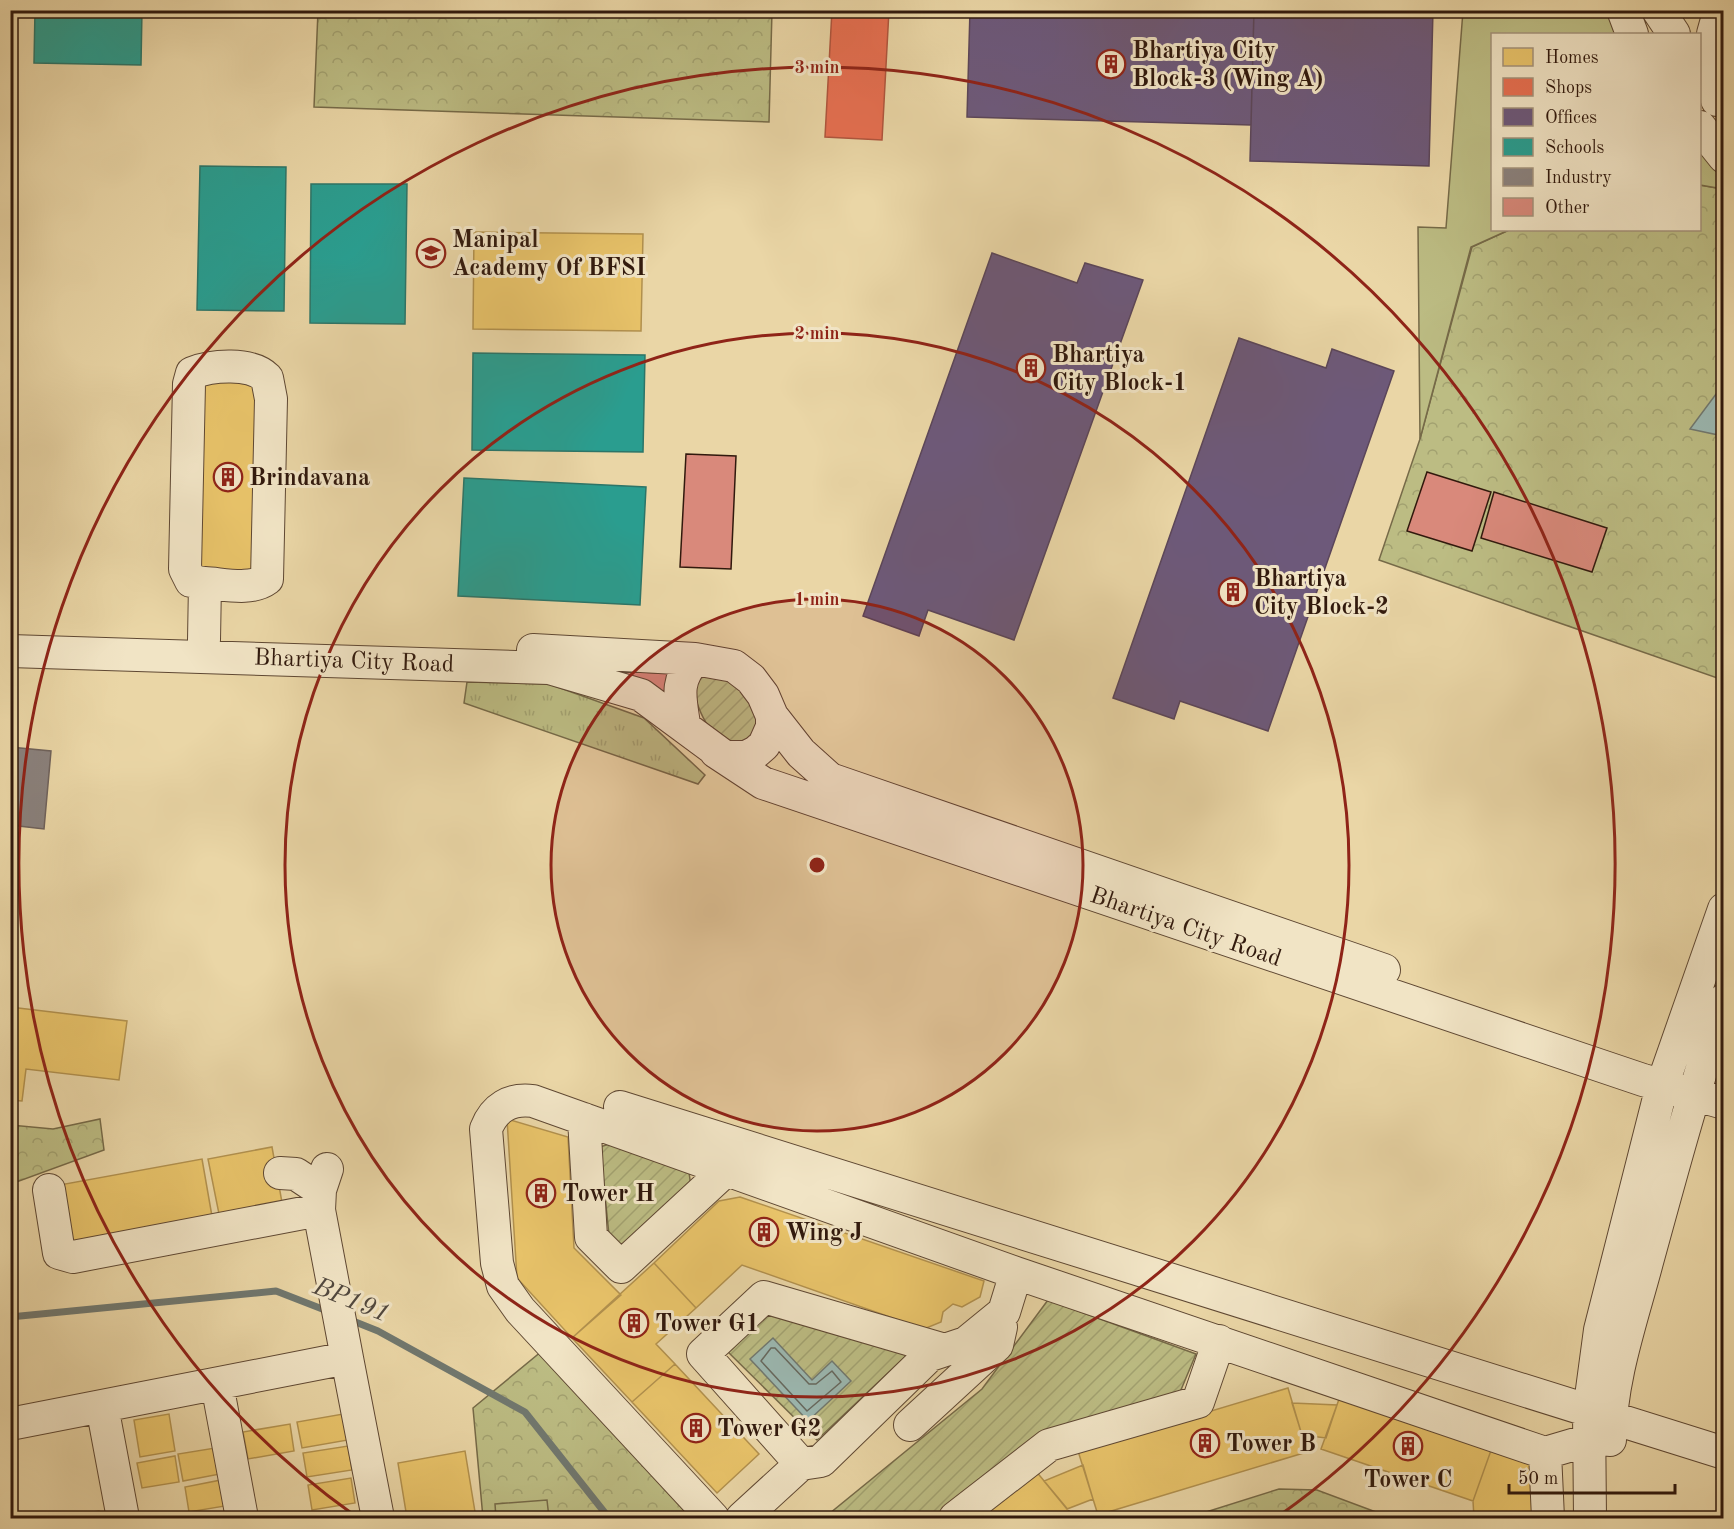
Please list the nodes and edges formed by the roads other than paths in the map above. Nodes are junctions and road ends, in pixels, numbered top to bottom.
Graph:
1 (1623, 10) edge
2 (1658, 10) edge
3 (1721, 10) edge
4 (1632, 33) edge
5 (1673, 33) edge
6 (1701, 76) edge
7 (1720, 104) edge
8 (1701, 128) edge
9 (1724, 157) edge
10 (205, 583) junction
11 (10, 636) edge
12 (204, 640) junction
13 (10, 651) edge
14 (695, 659) junction
15 (772, 716) junction
16 (684, 724) junction
17 (716, 752) junction
18 (1724, 909) edge
19 (1724, 1000) edge
20 (1695, 1086) edge
21 (620, 1107) dead end
22 (584, 1119) junction
23 (727, 1169) junction
24 (280, 1173) dead end
25 (49, 1190) dead end
26 (322, 1190) junction
27 (1016, 1273) junction
28 (1260, 1308) junction
29 (1004, 1312) junction
30 (1234, 1346) junction
31 (945, 1350) junction
32 (347, 1358) junction
33 (217, 1384) junction
34 (102, 1406) junction
35 (1596, 1423) junction
36 (10, 1424) edge
37 (910, 1425) dead end
38 (1545, 1453) junction
39 (1724, 1453) edge
40 (801, 1464) junction
41 (123, 1518) edge
42 (242, 1518) edge
43 (378, 1518) edge
44 (713, 1518) edge
45 (742, 1518) edge
46 (955, 1518) edge
47 (1548, 1518) edge
48 (1590, 1518) edge
49 (1610, 1518) edge

1 - 4 street
2 - 5 street
3 - 7 street
6 - 7 street
8 - 9 street
10 - 10 street
10 - 12 street
11 - 12 street, Bhartiya City Road
12 - 14 street, Bhartiya City Road
13 - 16 street, Bhartiya City Road
14 - 15 street, Bhartiya City Road
14 - 16 street
15 - 17 street
15 - 20 street, Bhartiya City Road
16 - 17 street, Bhartiya City Road
17 - 20 street, Bhartiya City Road
18 - 20 street
19 - 20 street
20 - 35 street
21 - 28 street
22 - 23 street
22 - 23 street
22 - 44 street
23 - 27 street
24 - 26 street
25 - 26 street
26 - 32 street
27 - 29 street
27 - 30 street
28 - 30 street
28 - 35 street
29 - 31 street
29 - 37 street
30 - 38 street
30 - 46 street
31 - 40 street
31 - 40 street
32 - 33 street
32 - 43 street
33 - 34 street
33 - 42 street
34 - 36 street
34 - 41 street
35 - 38 street
35 - 39 street
35 - 48 street
35 - 49 street
38 - 47 street
40 - 45 street

